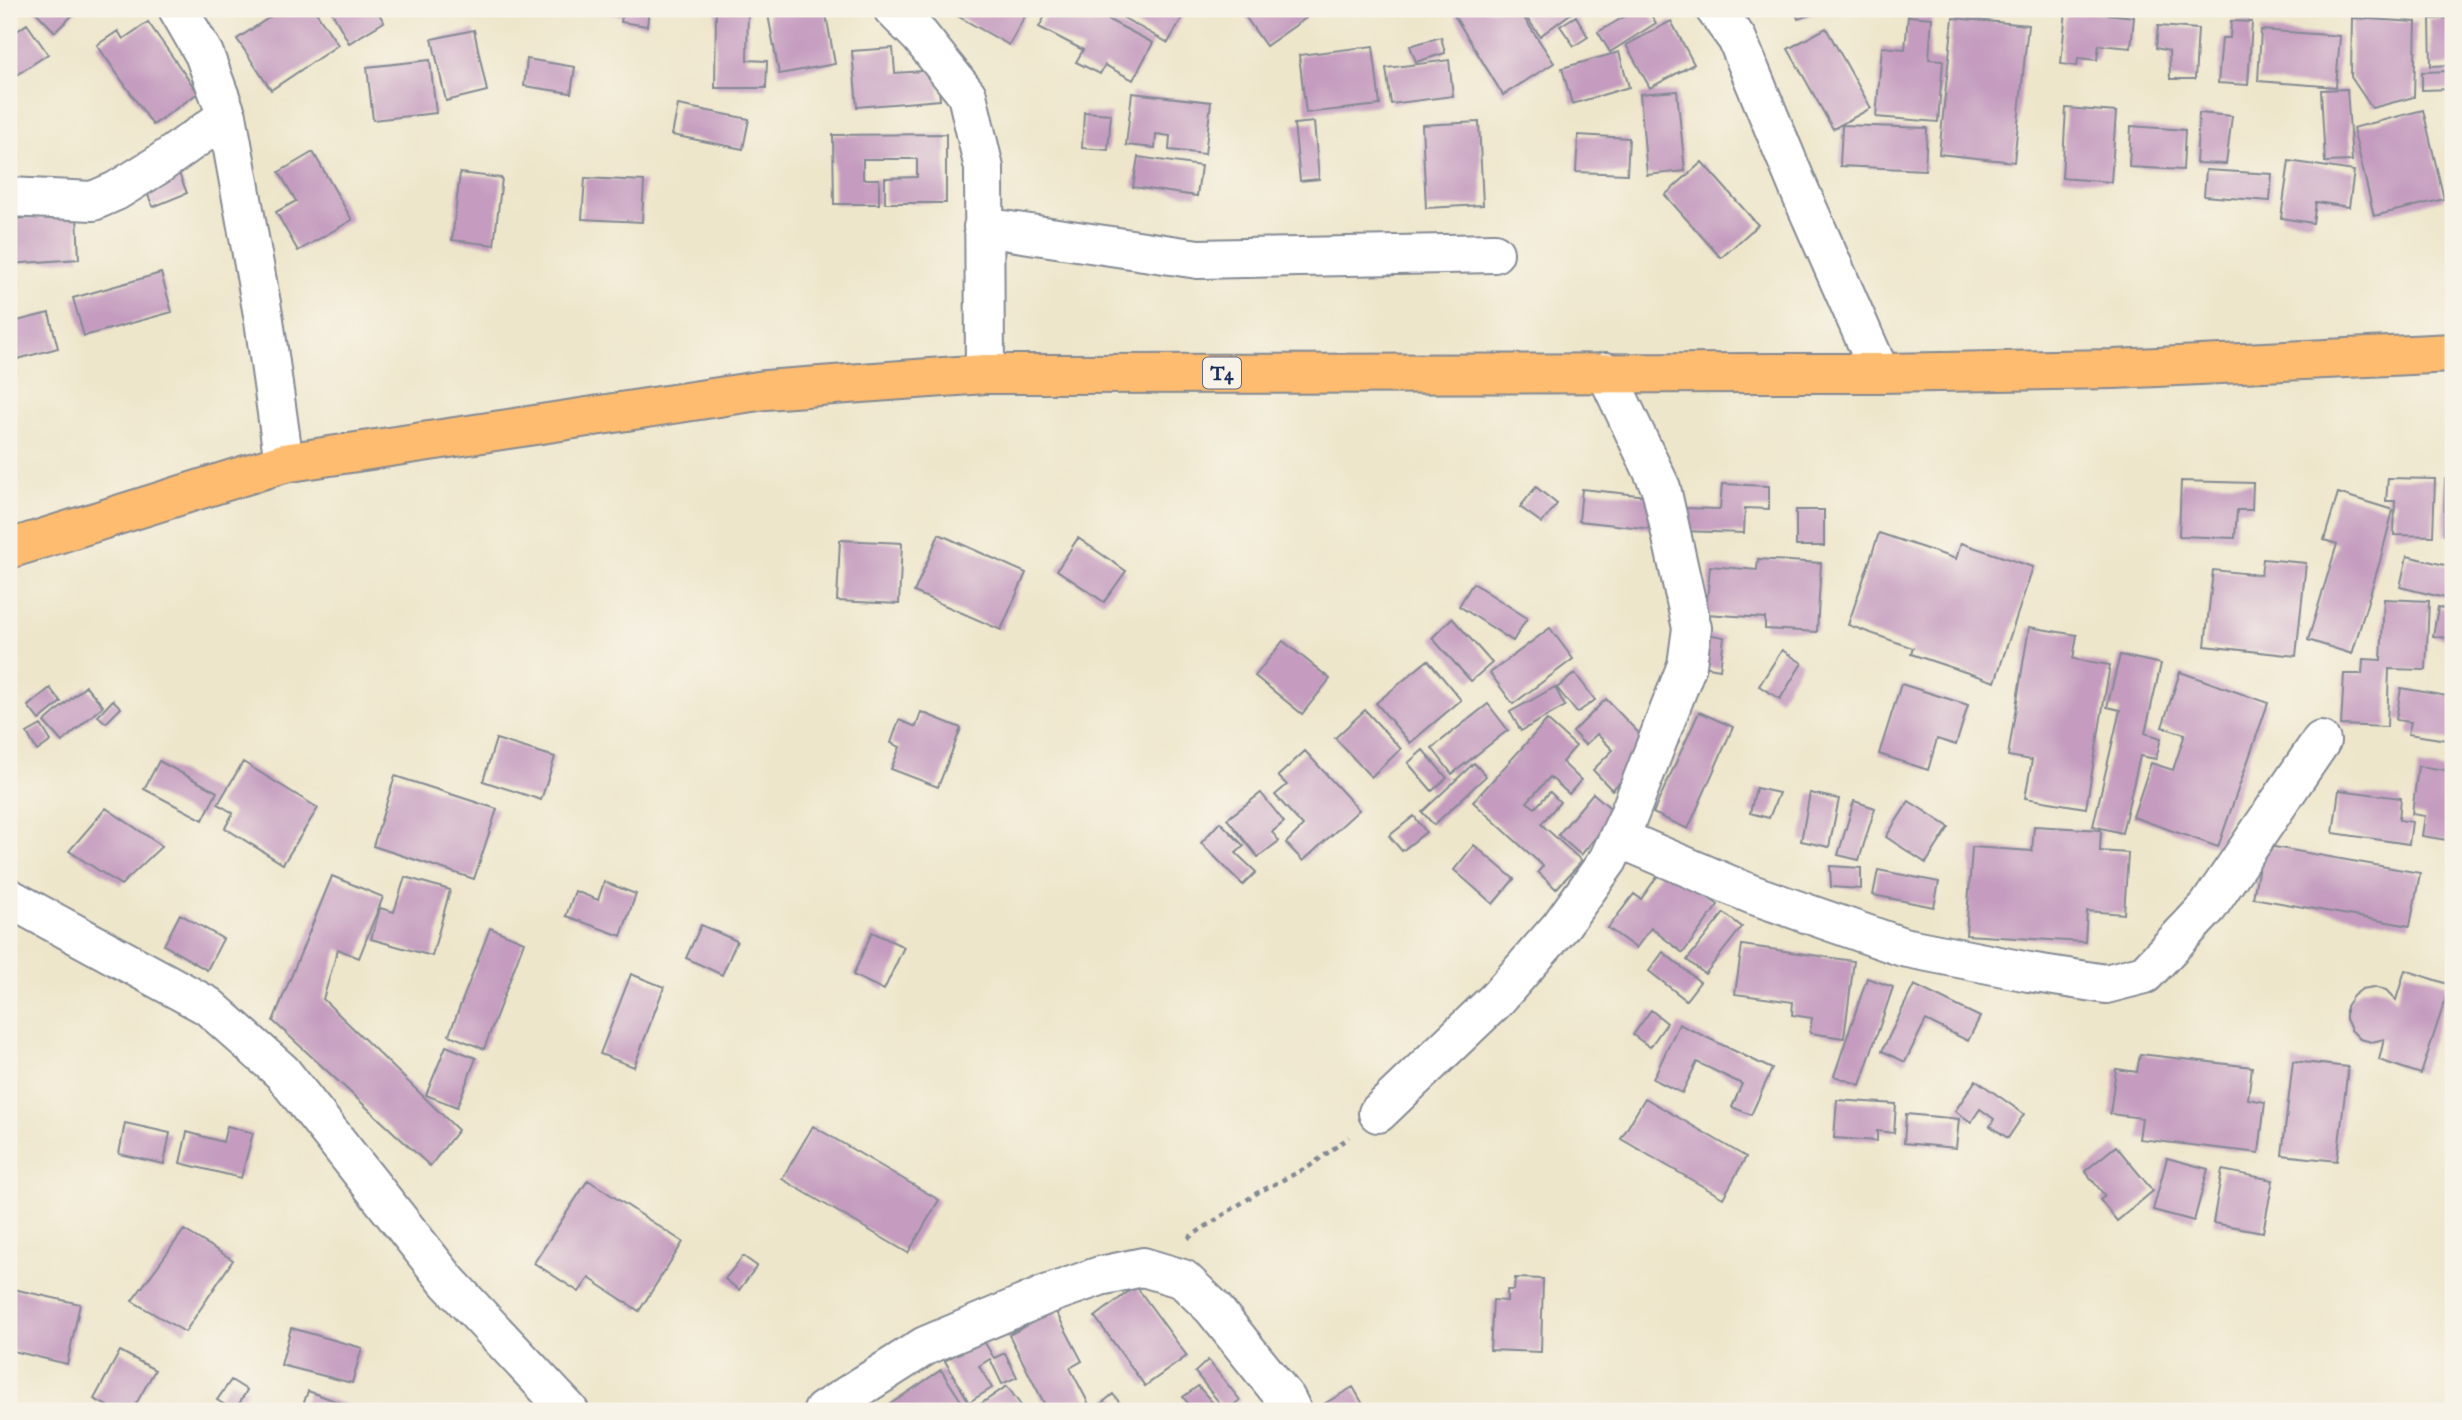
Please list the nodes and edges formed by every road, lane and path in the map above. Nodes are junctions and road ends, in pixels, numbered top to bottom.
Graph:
1 (178, 9) edge
2 (893, 9) edge
3 (1716, 9) edge
4 (227, 116) junction
5 (9, 197) edge
6 (983, 227) junction
7 (1494, 253) dead end
8 (2453, 353) edge
9 (1606, 372) junction
10 (1880, 373) junction
11 (985, 374) junction
12 (284, 463) junction
13 (9, 549) edge
14 (2321, 741) dead end
15 (1619, 838) junction
16 (9, 898) edge
17 (1378, 1113) joint
18 (1143, 1267) junction
19 (569, 1411) edge
20 (823, 1411) edge
21 (1293, 1411) edge

1 - 4 street
2 - 6 street
3 - 10 street
4 - 5 street
4 - 12 street
6 - 7 street
6 - 11 street
8 - 10 highway, T4
9 - 10 highway, T4
9 - 11 highway, T4
9 - 15 street
11 - 12 highway, T4
12 - 13 highway, T4
14 - 15 street
15 - 17 street
16 - 19 street
17 - 18 path
18 - 20 street
18 - 21 street

